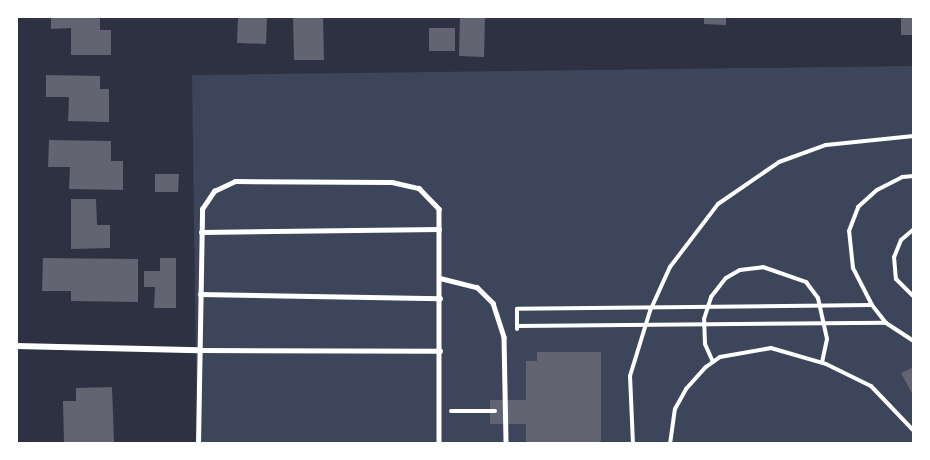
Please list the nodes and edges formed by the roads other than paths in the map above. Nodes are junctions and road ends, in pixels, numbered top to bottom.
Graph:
1 (439, 229) junction
2 (201, 232) junction
3 (440, 278) junction
4 (200, 294) junction
5 (440, 298) junction
6 (16, 346) edge
7 (199, 350) junction
8 (440, 351) junction
9 (198, 444) edge
10 (439, 444) edge
11 (506, 444) edge

1 - 2 lane
1 - 2 lane
1 - 3 lane
2 - 4 lane
3 - 5 lane
3 - 11 lane
4 - 5 lane
4 - 7 lane
5 - 8 lane
6 - 7 street
7 - 8 lane
7 - 9 lane
8 - 10 lane

